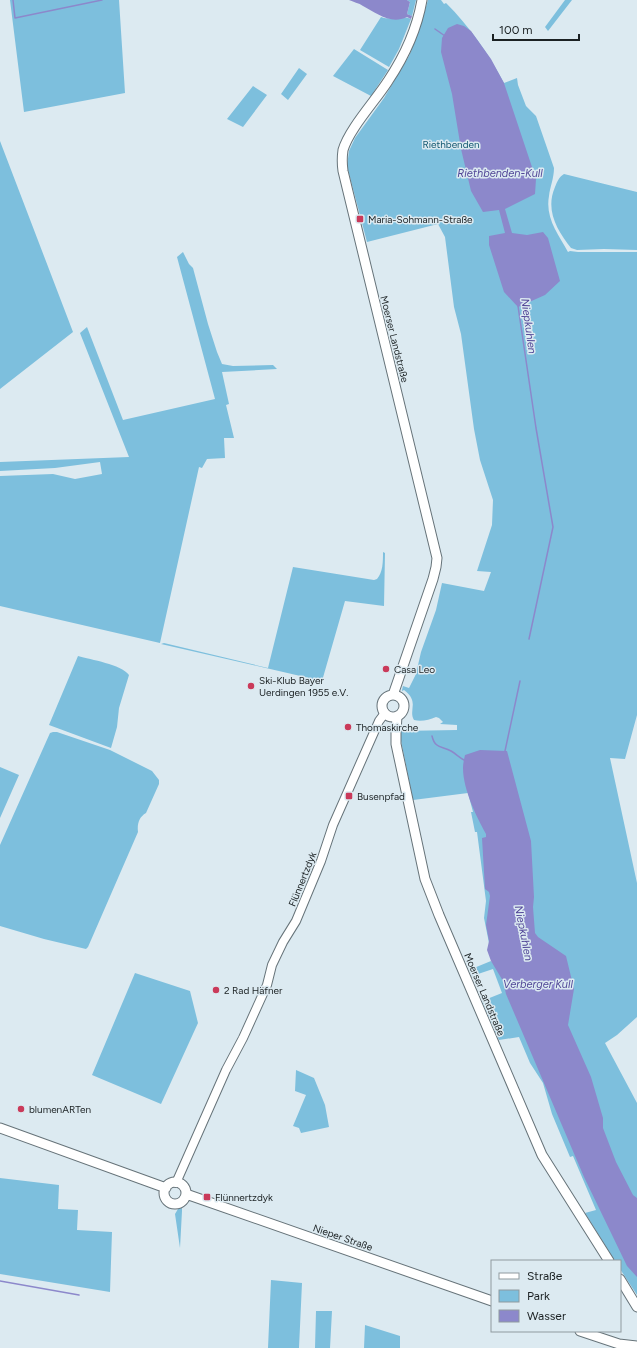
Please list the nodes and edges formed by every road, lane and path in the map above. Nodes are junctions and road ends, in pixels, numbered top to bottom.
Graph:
1 (422, 0) edge
2 (393, 695) junction
3 (385, 713) junction
4 (397, 716) junction
5 (0, 1128) edge
6 (176, 1183) junction
7 (166, 1188) junction
8 (186, 1194) junction
9 (608, 1260) edge
10 (621, 1281) edge
11 (491, 1301) edge
12 (637, 1307) edge
13 (583, 1332) edge
14 (637, 1346) edge

1 - 2 main road, Moerser Landstraße
2 - 3 main road
2 - 4 main road
3 - 4 main road
3 - 6 street, Flünnertzdyk
4 - 9 main road, Moerser Landstraße
5 - 7 main road
6 - 7 main road
6 - 8 main road, Nieper Straße
7 - 8 main road
8 - 11 main road, Nieper Straße
10 - 12 main road
13 - 14 main road

